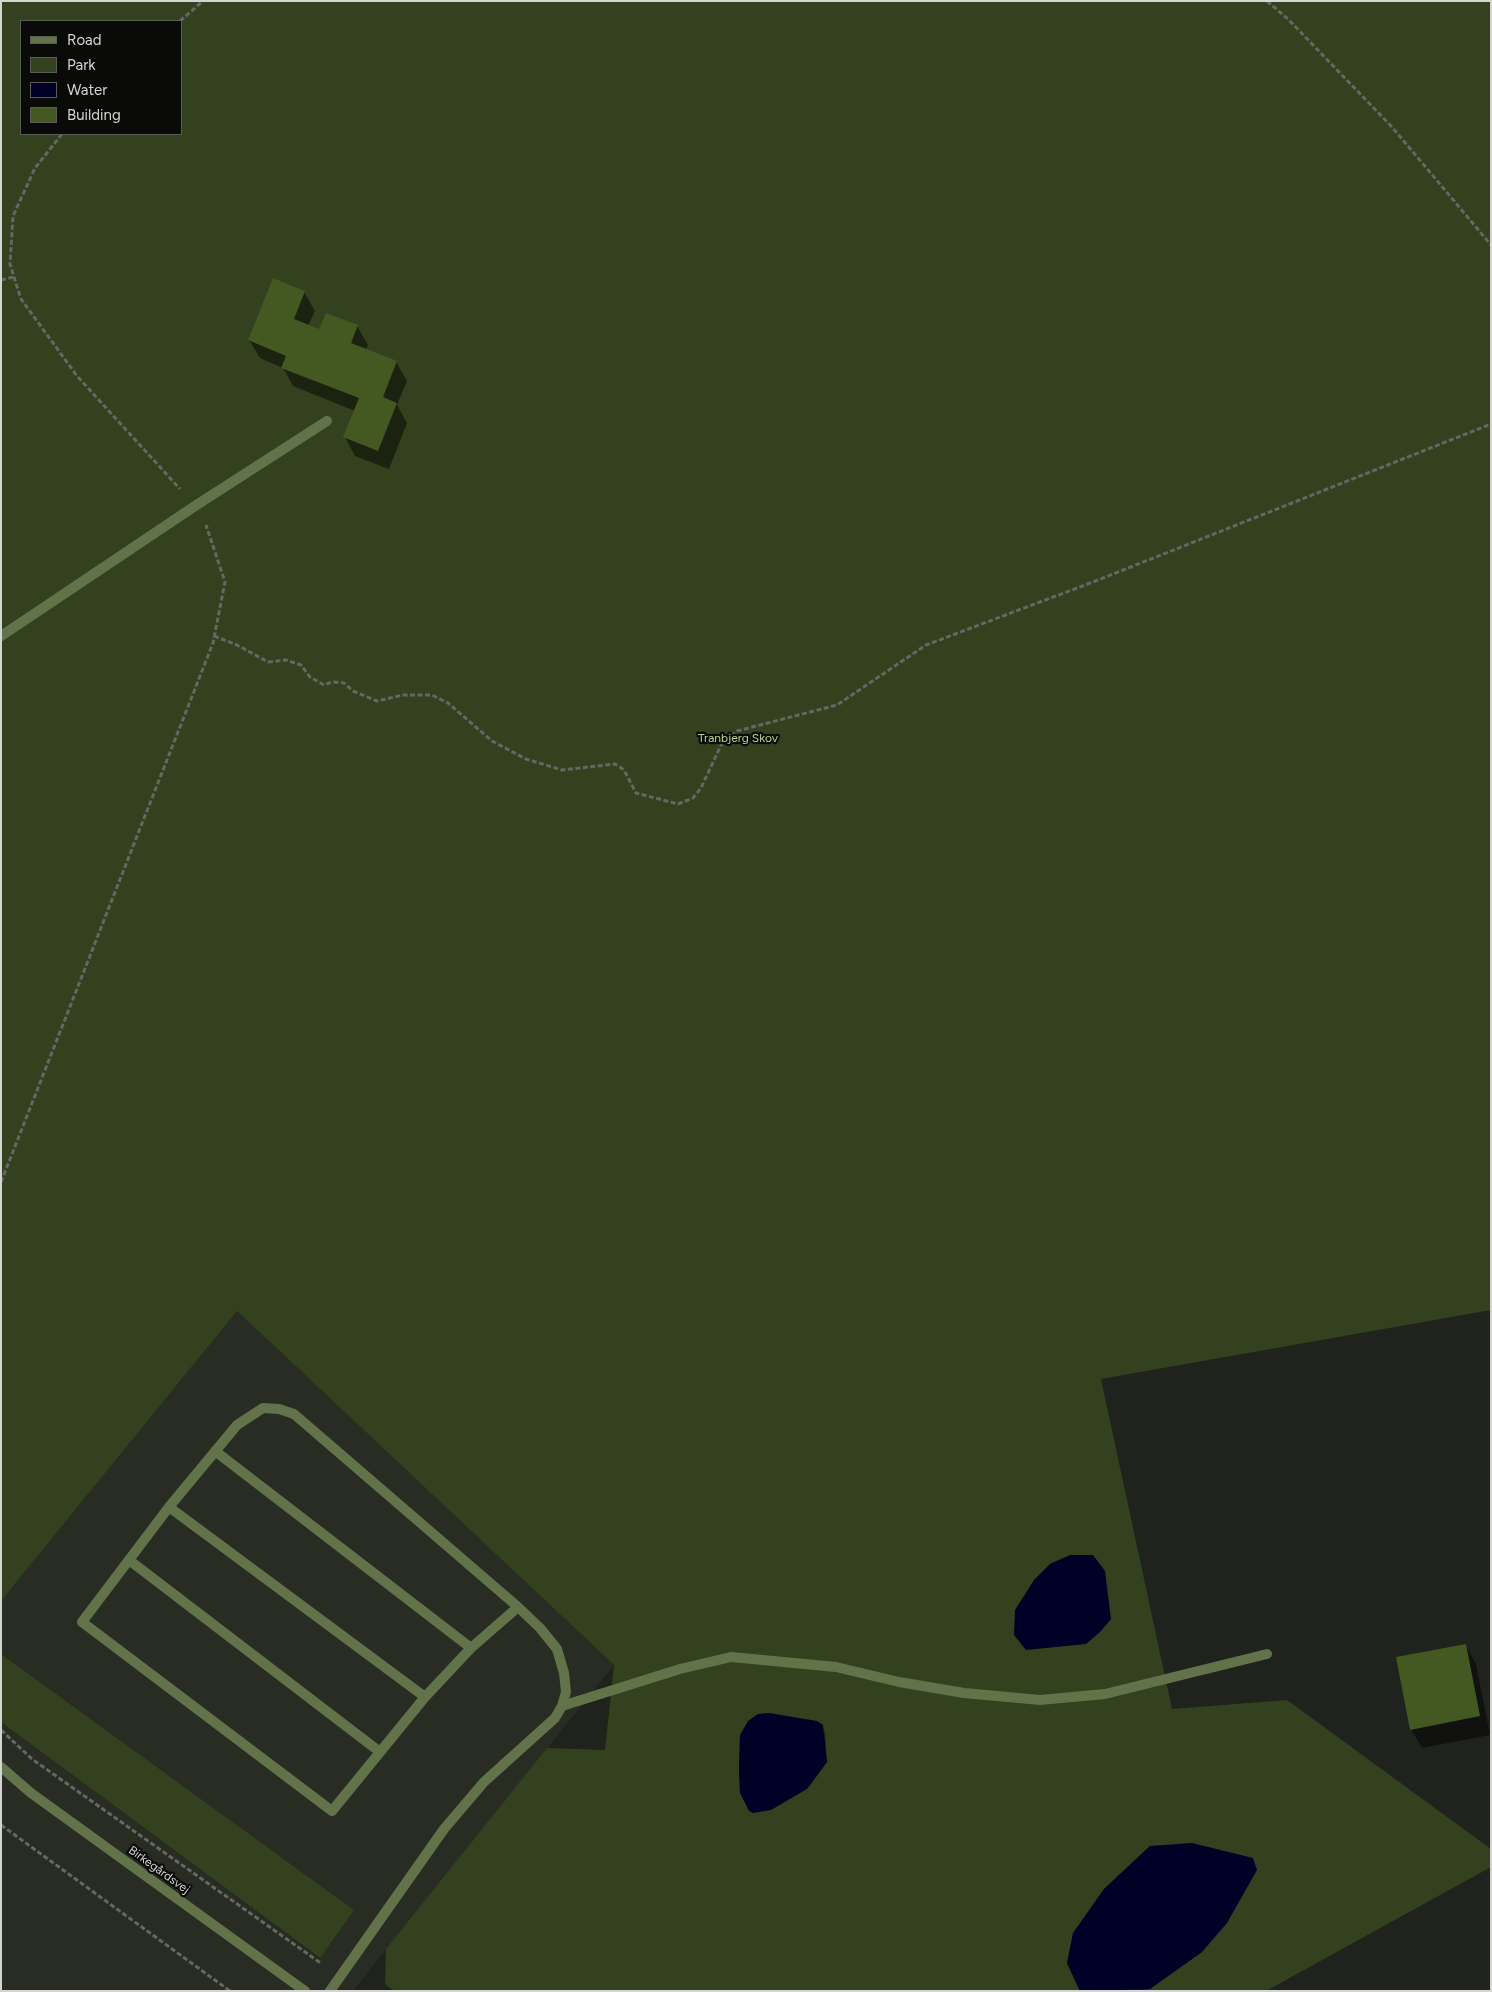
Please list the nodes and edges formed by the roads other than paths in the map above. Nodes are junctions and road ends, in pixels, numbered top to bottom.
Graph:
1 (327, 421) dead end
2 (1, 636) edge
3 (215, 1451) junction
4 (169, 1507) junction
5 (129, 1560) junction
6 (518, 1607) junction
7 (471, 1648) junction
8 (1267, 1654) dead end
9 (425, 1697) junction
10 (562, 1706) junction
11 (380, 1752) junction
12 (1, 1767) edge
13 (305, 1991) edge
14 (330, 1991) edge

1 - 2 street
3 - 4 street
3 - 6 street
3 - 7 street
4 - 5 street
4 - 9 street
5 - 11 street
5 - 11 street
6 - 7 street
6 - 10 street
7 - 9 street
8 - 10 street
9 - 11 street
10 - 14 street
12 - 13 street, Birkegårdsvej

